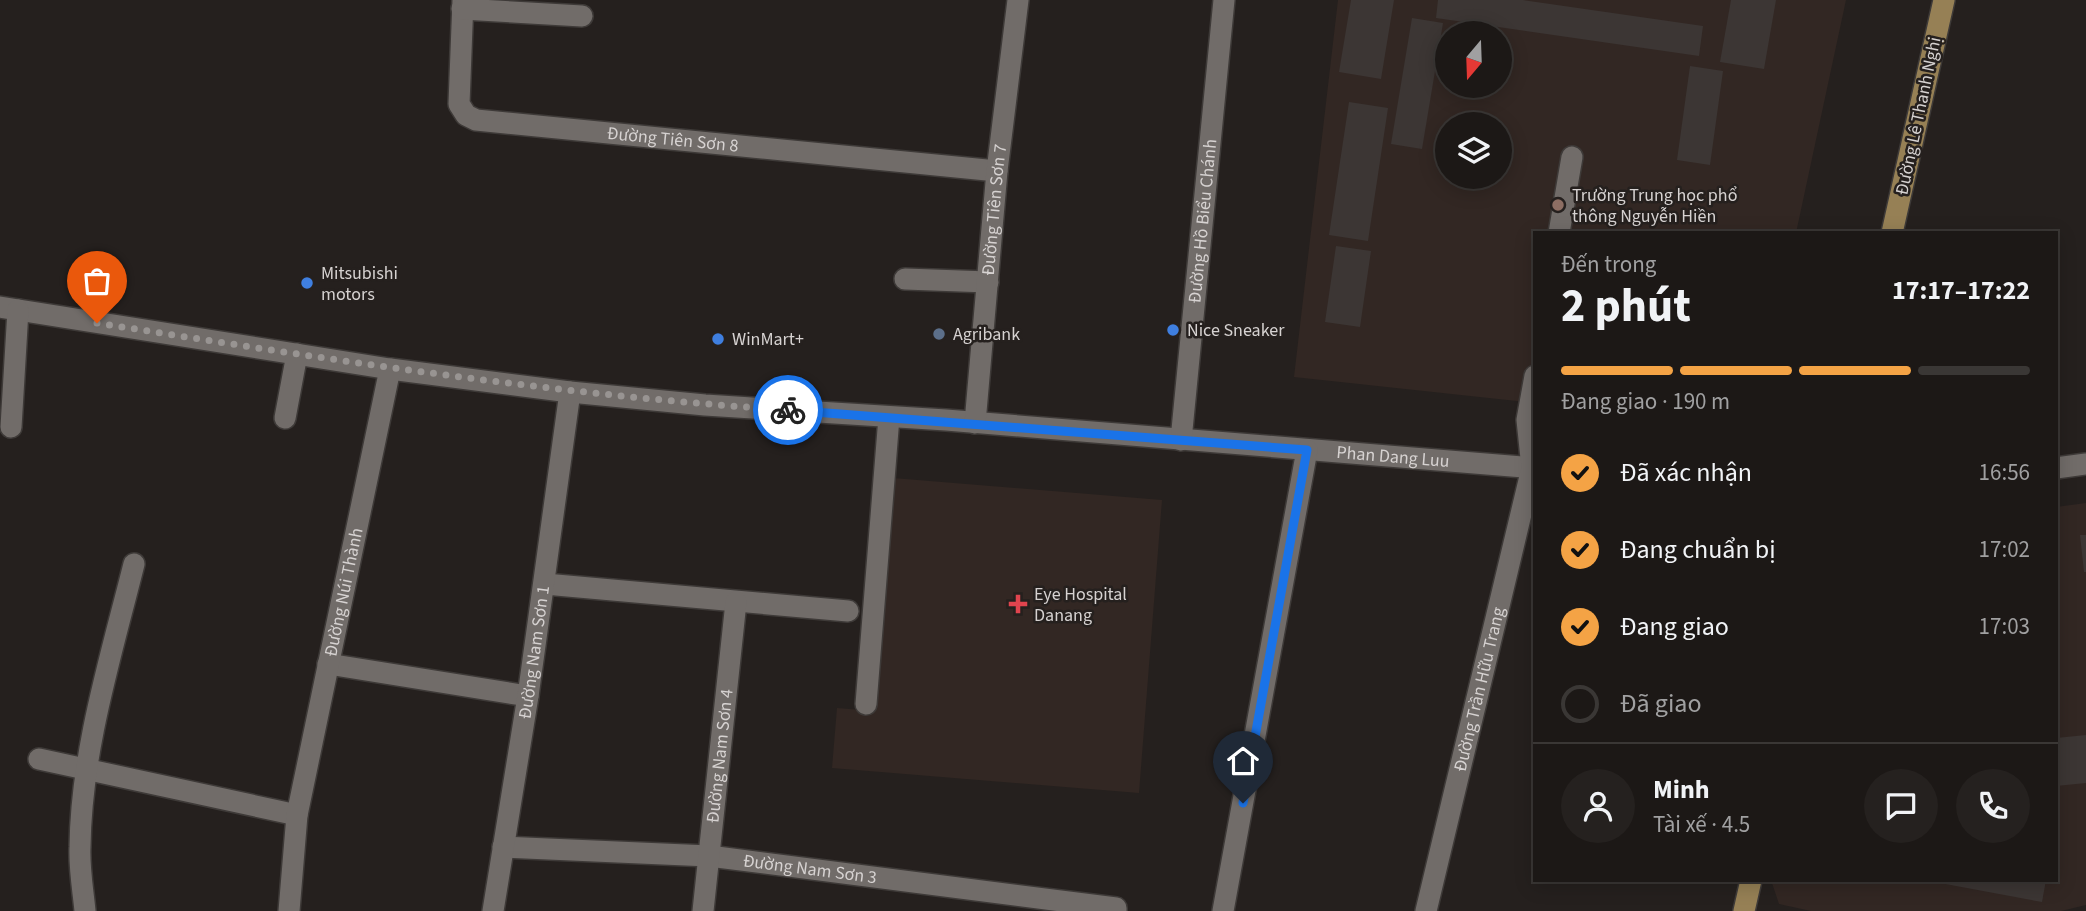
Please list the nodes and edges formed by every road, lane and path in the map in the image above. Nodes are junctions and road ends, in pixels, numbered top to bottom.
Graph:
1 (1018, 0) edge
2 (1224, 0) edge
3 (1944, 0) edge
4 (462, 4) edge
5 (582, 16) dead end
6 (1572, 157) dead end
7 (997, 170) junction
8 (1559, 231) edge
9 (1892, 231) edge
10 (905, 279) dead end
11 (988, 282) junction
12 (9, 309) edge
13 (297, 354) junction
14 (390, 369) junction
15 (1533, 387) edge
16 (570, 392) junction
17 (889, 417) junction
18 (285, 418) dead end
19 (975, 423) junction
20 (11, 427) dead end
21 (1181, 440) junction
22 (1307, 450) junction
23 (2086, 464) edge
24 (1533, 468) edge
25 (2058, 468) edge
26 (134, 564) dead end
27 (545, 584) junction
28 (736, 601) junction
29 (848, 611) dead end
30 (328, 664) junction
31 (528, 696) junction
32 (866, 704) dead end
33 (39, 759) dead end
34 (88, 771) junction
35 (297, 814) junction
36 (503, 847) junction
37 (709, 856) junction
38 (1751, 882) edge
39 (1116, 909) edge
40 (85, 911) edge
41 (289, 911) edge
42 (493, 911) edge
43 (703, 911) edge
44 (1223, 911) edge
45 (1426, 911) edge
46 (1744, 911) edge

1 - 7 street, Đường Tiên Sơn 7
2 - 21 street, Đường Hồ Biểu Chánh
3 - 9 main road, Đường Lê Thanh Nghị
4 - 5 street
4 - 7 street, Đường Tiên Sơn 8
6 - 8 street
7 - 11 street, Đường Tiên Sơn 7
10 - 11 street
11 - 19 street, Đường Tiên Sơn 7
12 - 13 street, Phan Dang Luu
12 - 20 street
13 - 14 street, Phan Dang Luu
13 - 18 street
14 - 16 street, Phan Dang Luu
14 - 30 street, Đường Núi Thành
15 - 24 street, Đường Trần Hữu Trang
16 - 17 street, Phan Dang Luu
16 - 27 street, Đường Nam Sơn 1
17 - 19 street, Phan Dang Luu
17 - 32 street
19 - 21 street, Phan Dang Luu
21 - 22 street, Phan Dang Luu
22 - 24 street, Phan Dang Luu
22 - 44 street
23 - 25 street
24 - 45 street, Đường Trần Hữu Trang
26 - 34 street
27 - 28 street
27 - 31 street, Đường Nam Sơn 1
28 - 29 street
28 - 37 street, Đường Nam Sơn 4
30 - 31 street
30 - 35 street, Đường Núi Thành
31 - 36 street, Đường Nam Sơn 1
33 - 34 street
34 - 35 street
34 - 40 street
35 - 41 street, Đường Núi Thành
36 - 37 street, Đường Nam Sơn 3
36 - 42 street, Đường Nam Sơn 1
37 - 39 street, Đường Nam Sơn 3
37 - 43 street, Đường Nam Sơn 4
38 - 46 main road

